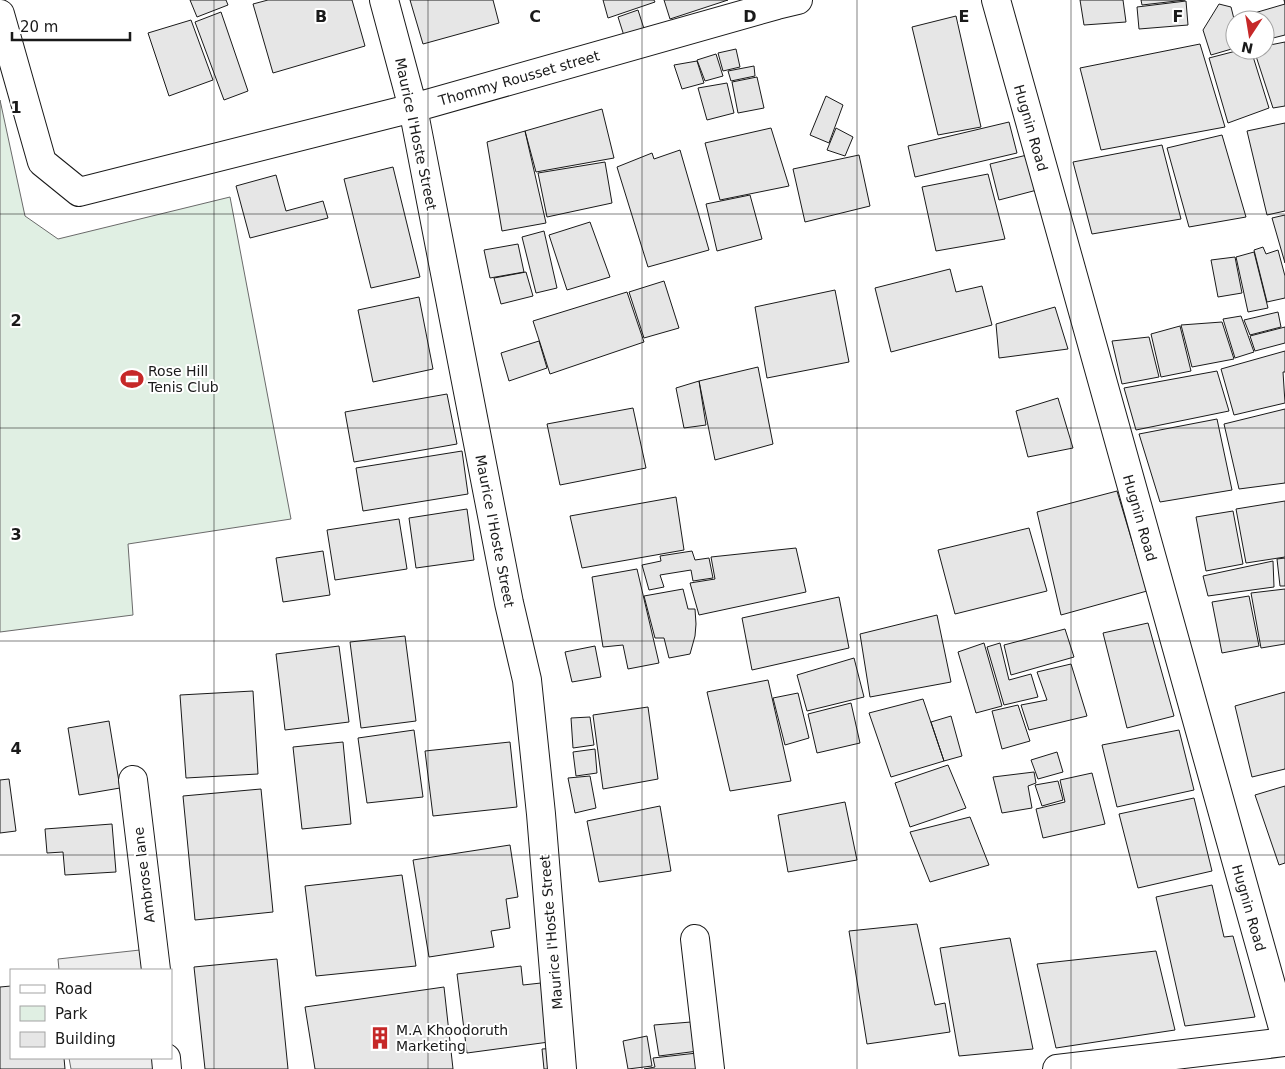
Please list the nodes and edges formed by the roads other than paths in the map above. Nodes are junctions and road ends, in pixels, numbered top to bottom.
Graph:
1 (384, 0) edge
2 (996, 0) edge
3 (784, 2) edge
4 (0, 14) edge
5 (413, 108) junction
6 (133, 780) dead end
7 (695, 939) dead end
8 (156, 969) edge
9 (1285, 1036) edge
10 (1285, 1042) edge
11 (562, 1069) edge
12 (710, 1069) edge
13 (1057, 1069) edge

1 - 5 street, Maurice I'Hoste Street
2 - 9 street, Hugnin Road
3 - 5 street, Thommy Rousset street
4 - 5 street, Thommy Rousset street
5 - 11 street, Maurice I'Hoste Street
6 - 8 street, Ambrose lane
7 - 12 street
10 - 13 street

